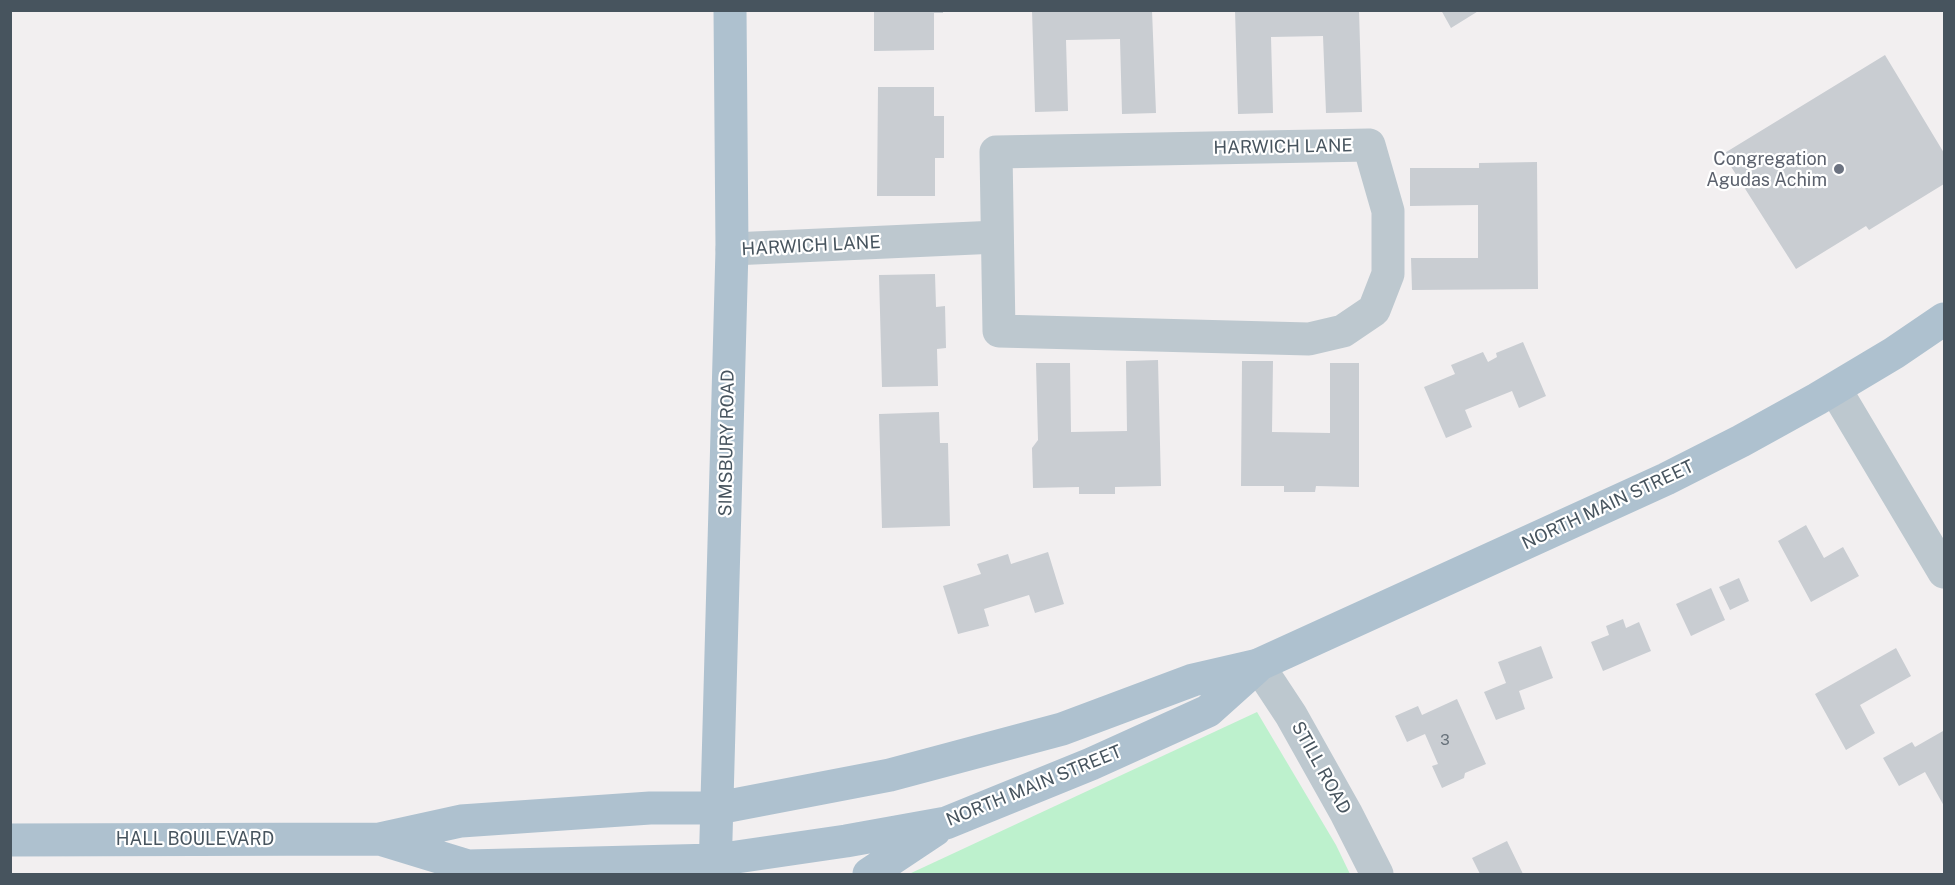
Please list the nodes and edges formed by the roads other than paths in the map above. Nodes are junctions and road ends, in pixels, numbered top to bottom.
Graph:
1 (730, 10) edge
2 (997, 237) junction
3 (732, 249) junction
4 (1944, 320) edge
5 (1835, 389) junction
6 (1944, 572) edge
7 (1258, 665) junction
8 (718, 808) junction
9 (946, 823) junction
10 (379, 839) junction
11 (10, 840) edge
12 (715, 867) edge
13 (478, 870) edge
14 (869, 874) edge
15 (1377, 874) edge

1 - 3 main road, SIMSBURY ROAD
2 - 2 street, HARWICH LANE
2 - 3 street, HARWICH LANE
3 - 8 main road, SIMSBURY ROAD
4 - 5 main road, NORTH MAIN STREET
5 - 6 street
5 - 7 main road, NORTH MAIN STREET
7 - 8 main road, NORTH MAIN STREET
7 - 9 main road, NORTH MAIN STREET
7 - 15 street, STILL ROAD
8 - 10 main road, HALL BOULEVARD
8 - 12 main road, SIMSBURY ROAD
9 - 12 main road, NORTH MAIN STREET
9 - 14 main road
10 - 11 main road, HALL BOULEVARD
10 - 13 main road, HALL BOULEVARD
12 - 13 main road, HALL BOULEVARD

